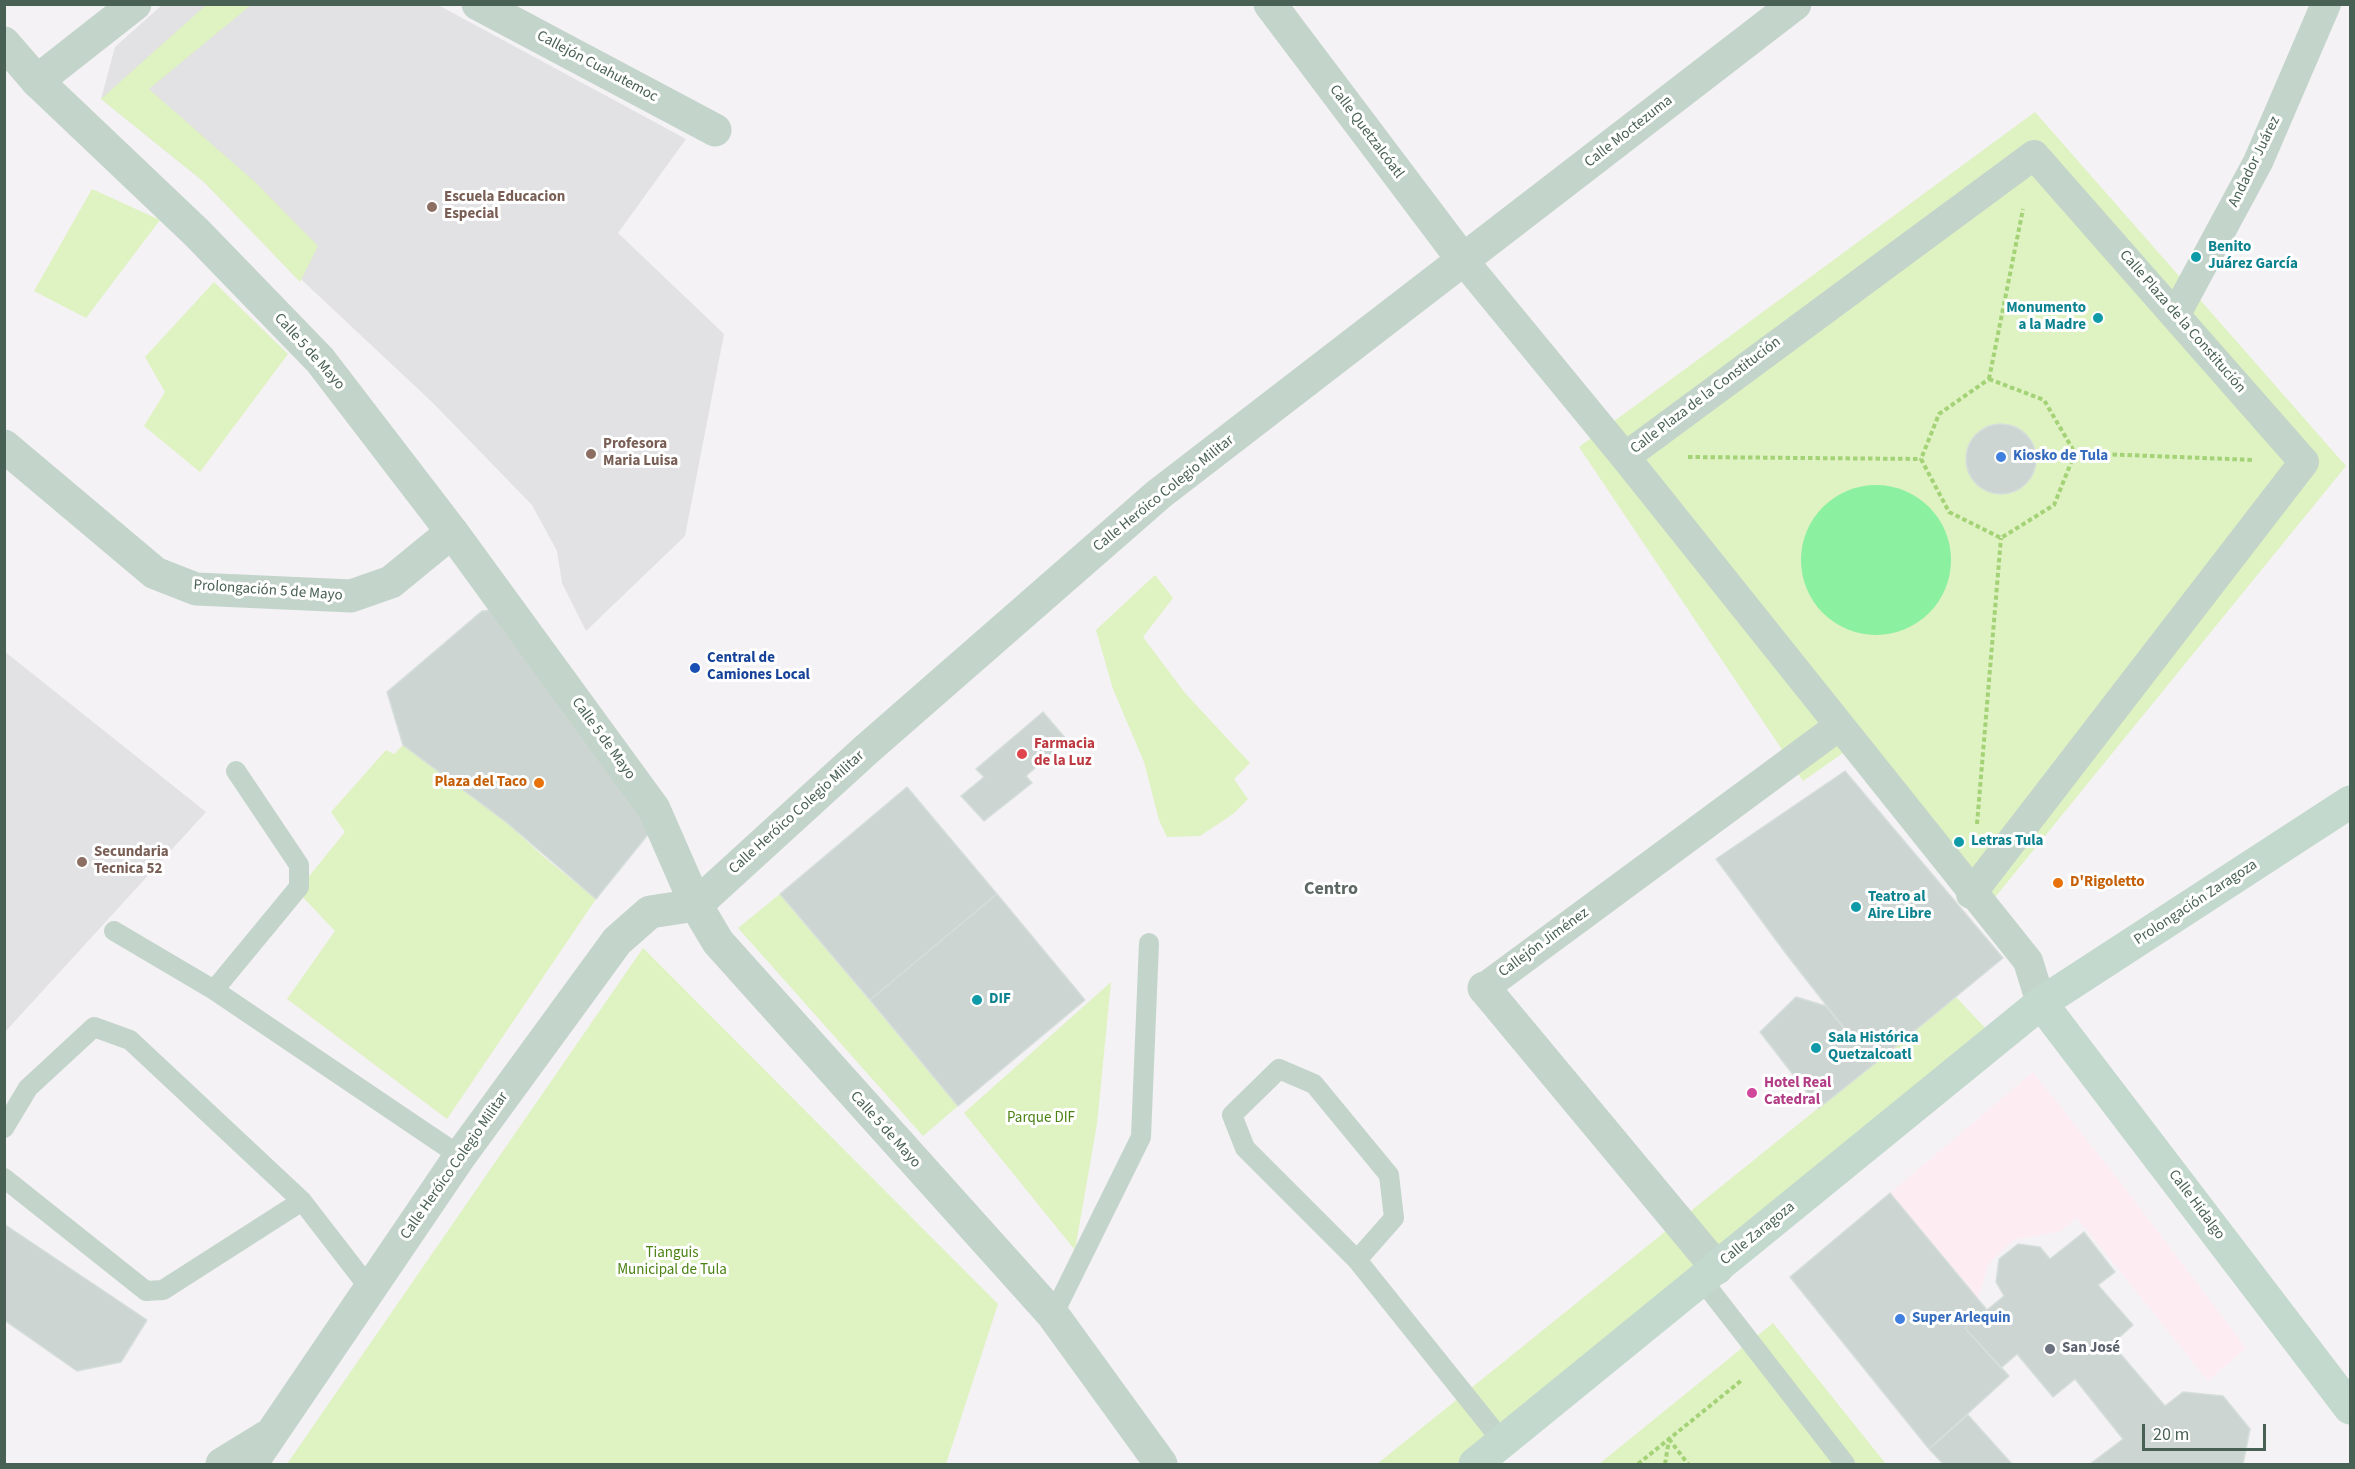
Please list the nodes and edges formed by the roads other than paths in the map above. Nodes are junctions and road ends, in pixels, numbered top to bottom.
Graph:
1 (135, 4) edge
2 (478, 4) edge
3 (1270, 4) edge
4 (1795, 4) edge
5 (2326, 4) edge
6 (4, 43) edge
7 (37, 81) junction
8 (715, 130) dead end
9 (1463, 260) junction
10 (2176, 314) junction
11 (4, 446) edge
12 (1625, 457) junction
13 (452, 532) junction
14 (1839, 726) junction
15 (236, 771) dead end
16 (2350, 802) edge
17 (1971, 894) junction
18 (696, 905) junction
19 (114, 931) dead end
20 (1149, 943) dead end
21 (1484, 988) joint
22 (213, 990) junction
23 (2041, 1003) junction
24 (4, 1128) edge
25 (460, 1156) junction
26 (4, 1178) edge
27 (302, 1201) junction
28 (1357, 1260) junction
29 (1709, 1274) junction
30 (370, 1289) junction
31 (1053, 1315) junction
32 (2350, 1407) edge
33 (273, 1433) junction
34 (1503, 1442) junction
35 (222, 1464) edge
36 (251, 1464) edge
37 (1161, 1464) edge
38 (1475, 1464) edge
39 (1845, 1464) edge

1 - 7 street
2 - 8 street, Callejón Cuahutemoc
3 - 9 street, Calle Quetzalcóatl
4 - 9 street, Calle Moctezuma
5 - 10 street, Andador Juárez
6 - 7 street, Calle 5 de Mayo
7 - 13 street, Calle 5 de Mayo
9 - 12 street, Calle Plaza de la Constitución
9 - 18 street, Calle Heróico Colegio Militar
10 - 12 street, Calle Plaza de la Constitución
10 - 17 street, Calle Plaza de la Constitución
11 - 13 street, Prolongación 5 de Mayo
12 - 14 street, Calle Plaza de la Constitución
13 - 18 street, Calle 5 de Mayo
14 - 17 street, Calle Plaza de la Constitución
14 - 21 street, Callejón Jiménez
15 - 22 lane
16 - 23 main road, Prolongación Zaragoza
17 - 23 street, Calle Plaza de la Constitución
18 - 25 street, Calle Heróico Colegio Militar
18 - 31 street, Calle 5 de Mayo
19 - 22 lane
20 - 31 lane
21 - 29 street, Callejón Jiménez
22 - 25 lane
23 - 29 main road, Calle Zaragoza
23 - 32 main road, Calle Hidalgo
24 - 27 lane
25 - 30 street, Calle Heróico Colegio Militar
26 - 27 lane
27 - 30 lane
28 - 28 lane
28 - 34 lane
29 - 34 main road, Calle Zaragoza
29 - 39 lane
30 - 33 street, Calle Heróico Colegio Militar
31 - 37 street, Calle 5 de Mayo
33 - 35 street
33 - 36 street, Calle Heróico Colegio Militar
34 - 38 main road, Calle Zaragoza

